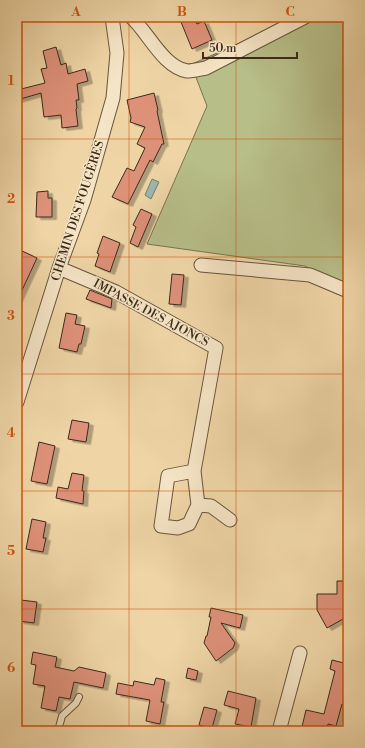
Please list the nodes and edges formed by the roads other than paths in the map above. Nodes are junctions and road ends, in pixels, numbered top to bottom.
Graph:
1 (112, 17) edge
2 (131, 17) edge
3 (305, 17) edge
4 (201, 265) dead end
5 (59, 268) junction
6 (348, 291) edge
7 (17, 402) edge
8 (194, 471) junction
9 (198, 506) junction
10 (230, 520) dead end
11 (300, 653) dead end
12 (79, 697) dead end
13 (58, 731) edge
14 (280, 731) edge

1 - 5 street, CHEMIN DES FOUGÈRES
2 - 3 street
4 - 6 street
5 - 7 street, CHEMIN DES FOUGÈRES
5 - 8 street, IMPASSE DES AJONCS
8 - 9 street, IMPASSE DES AJONCS
8 - 9 street
9 - 10 street
11 - 14 street
12 - 13 lane

